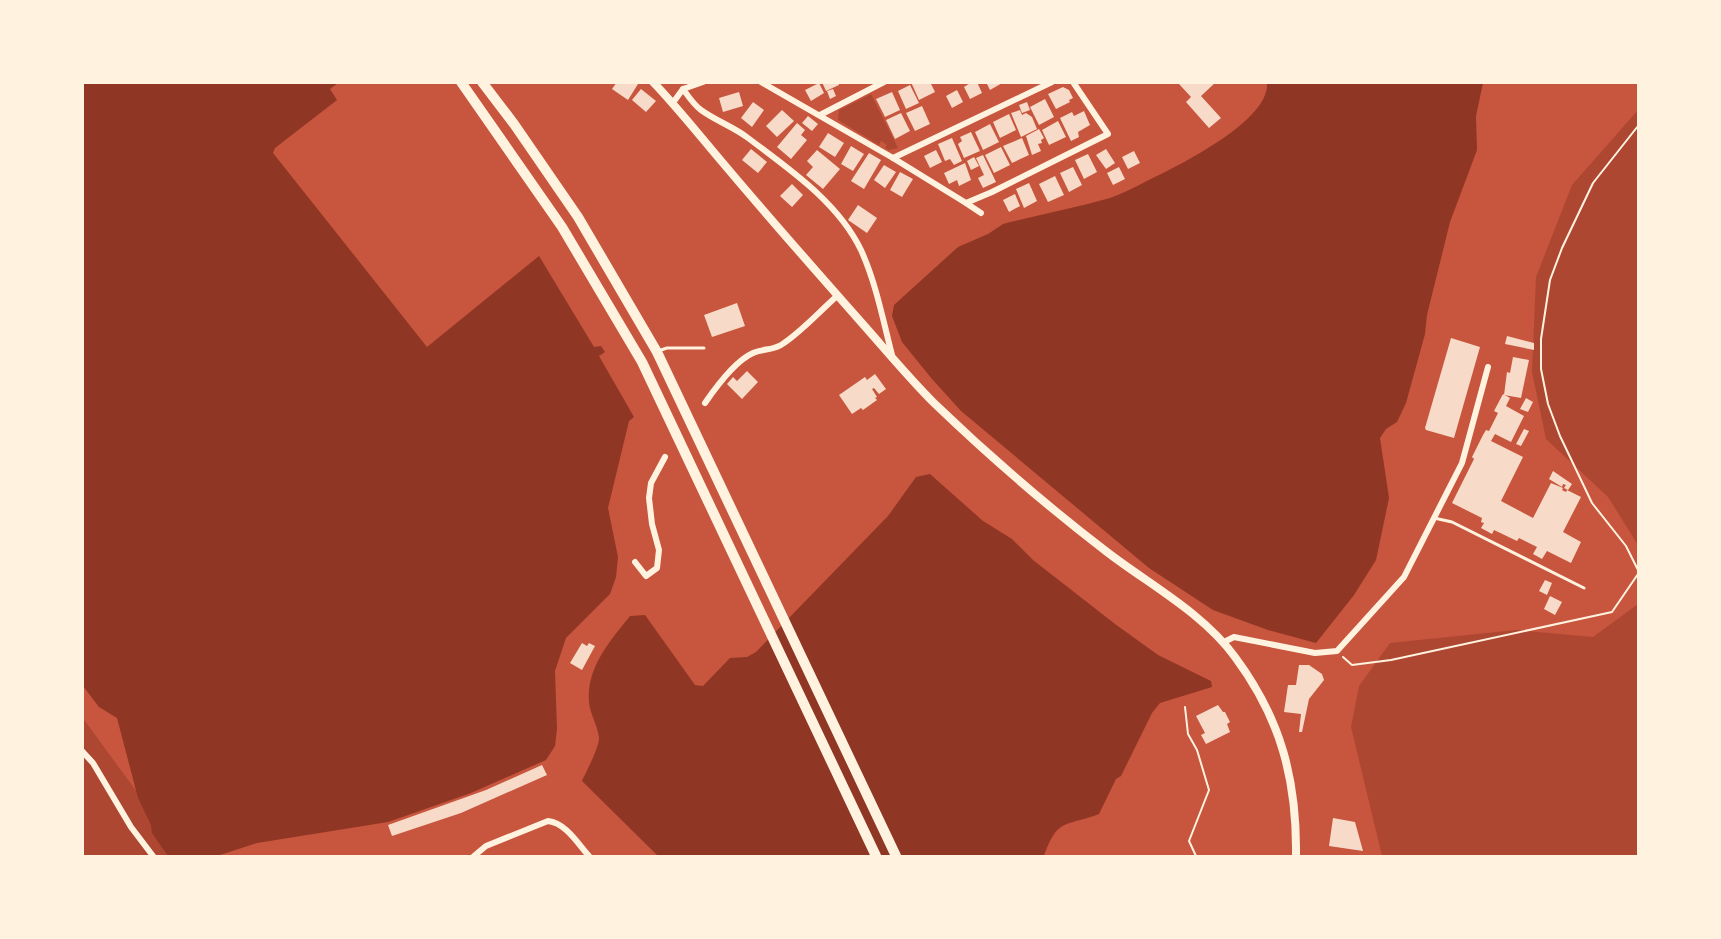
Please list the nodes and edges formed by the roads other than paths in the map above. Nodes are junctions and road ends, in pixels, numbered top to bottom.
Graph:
1 (461, 82) edge
2 (482, 82) edge
3 (653, 82) edge
4 (704, 82) edge
5 (761, 82) edge
6 (885, 82) edge
7 (1052, 82) edge
8 (1073, 82) edge
9 (683, 89) junction
10 (672, 104) junction
11 (820, 115) junction
12 (893, 158) junction
13 (966, 203) junction
14 (981, 213) dead end
15 (837, 296) junction
16 (704, 348) dead end
17 (657, 352) junction
18 (892, 359) junction
19 (1488, 367) dead end
20 (705, 404) dead end
21 (665, 457) dead end
22 (1434, 518) junction
23 (635, 562) dead end
24 (1584, 588) dead end
25 (1224, 642) junction
26 (82, 751) edge
27 (153, 856) edge
28 (474, 856) edge
29 (589, 856) edge
30 (876, 856) edge
31 (896, 856) edge
32 (1296, 856) edge

1 - 30 main road
2 - 17 main road
3 - 10 street
4 - 9 street
5 - 11 street
6 - 11 street
7 - 12 street
8 - 13 street
9 - 10 street
9 - 18 street
10 - 15 street
11 - 12 street
12 - 13 street
13 - 14 street
15 - 18 street
15 - 20 street
16 - 17 lane
17 - 31 main road
18 - 25 street
19 - 22 street
21 - 23 street
22 - 24 lane
22 - 25 street
25 - 32 street
26 - 27 street
28 - 29 street

